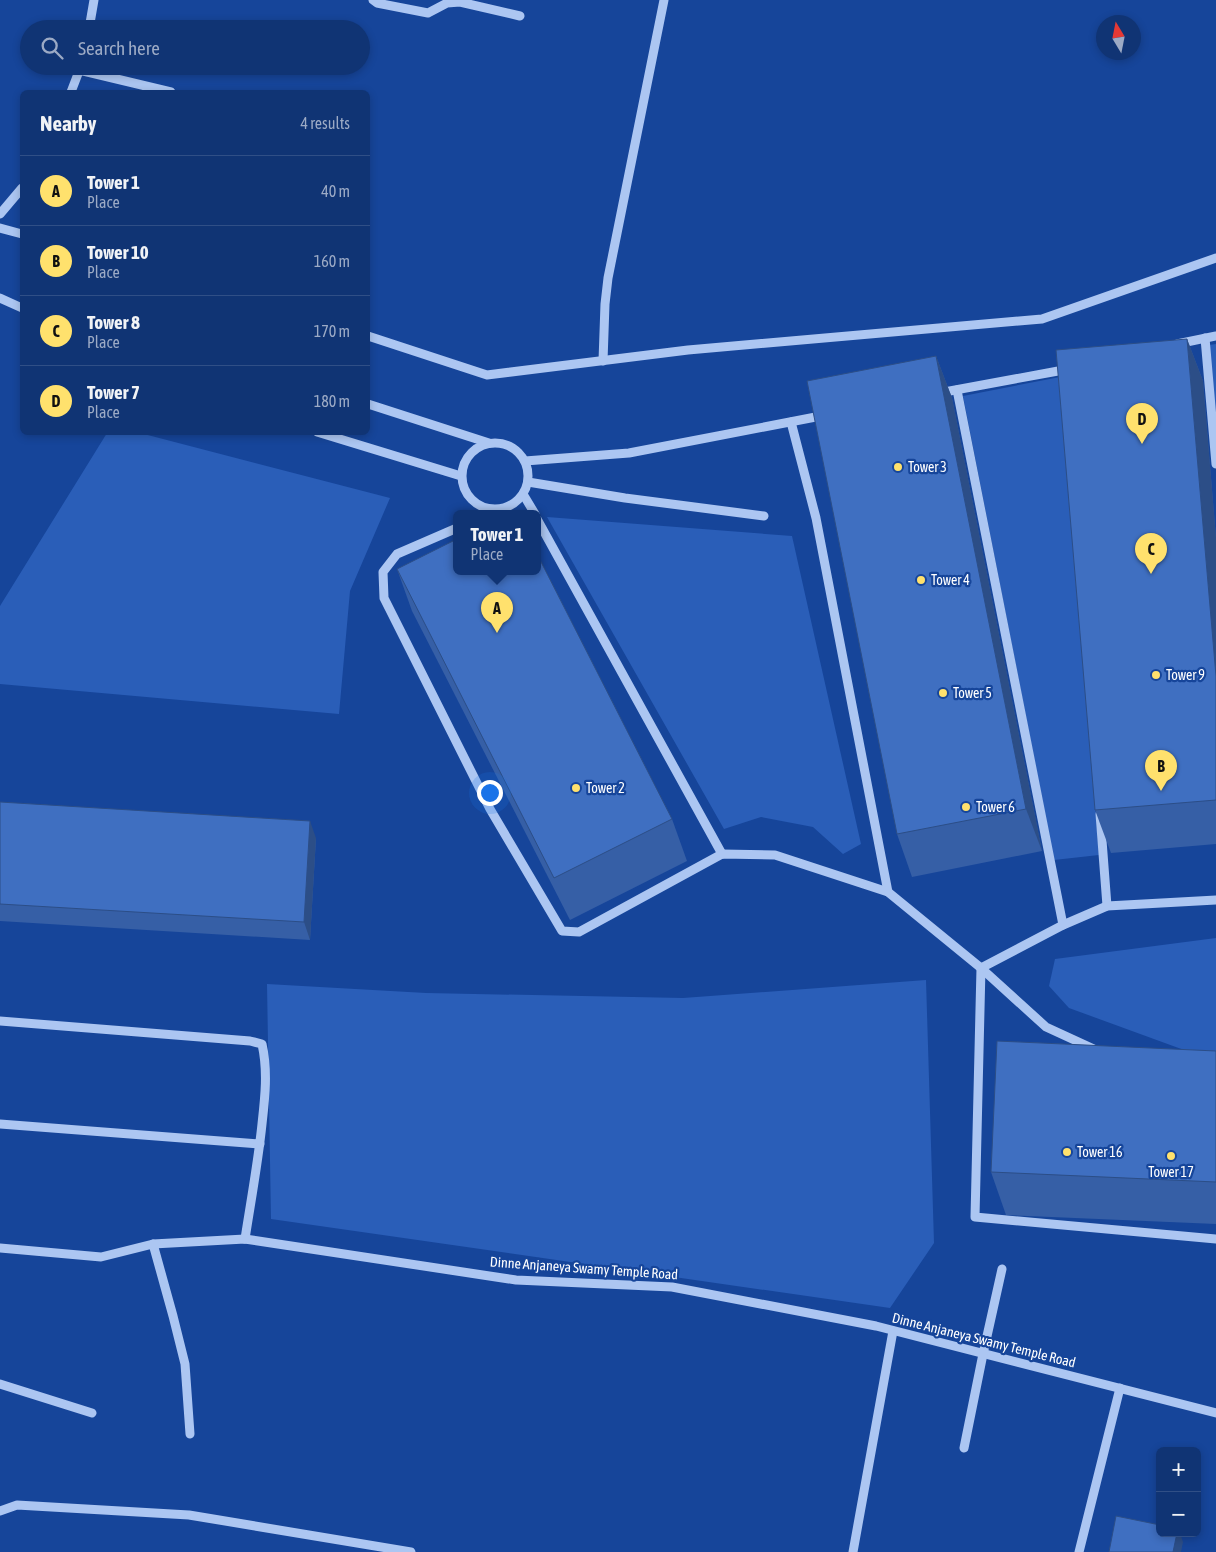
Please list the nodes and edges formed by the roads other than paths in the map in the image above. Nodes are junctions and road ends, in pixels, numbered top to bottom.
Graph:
1 (94, 0) edge
2 (374, 0) edge
3 (664, 0) edge
4 (520, 16) dead end
5 (91, 20) edge
6 (77, 75) edge
7 (107, 75) edge
8 (72, 90) edge
9 (163, 90) edge
10 (20, 190) edge
11 (0, 214) edge
12 (0, 228) edge
13 (20, 233) edge
14 (1216, 258) edge
15 (0, 298) edge
16 (20, 307) edge
17 (1216, 336) edge
18 (370, 337) edge
19 (1204, 338) junction
20 (1167, 347) edge
21 (603, 361) junction
22 (1082, 366) edge
23 (1064, 370) junction
24 (1064, 380) edge
25 (957, 390) junction
26 (928, 396) edge
27 (370, 405) edge
28 (840, 412) edge
29 (791, 422) junction
30 (327, 435) edge
31 (490, 443) junction
32 (525, 461) junction
33 (1216, 464) edge
34 (462, 476) junction
35 (528, 482) junction
36 (523, 494) junction
37 (502, 508) junction
38 (498, 510) edge
39 (532, 510) edge
40 (764, 516) dead end
41 (541, 526) edge
42 (453, 530) edge
43 (1099, 807) edge
44 (722, 854) junction
45 (888, 892) junction
46 (1216, 900) edge
47 (1107, 906) junction
48 (1063, 924) junction
49 (981, 968) junction
50 (0, 1021) edge
51 (1105, 1054) edge
52 (0, 1124) edge
53 (260, 1144) junction
54 (245, 1238) junction
55 (1216, 1239) edge
56 (153, 1244) junction
57 (0, 1248) edge
58 (1002, 1269) dead end
59 (893, 1331) junction
60 (982, 1354) junction
61 (0, 1384) edge
62 (1120, 1388) junction
63 (92, 1413) dead end
64 (1216, 1413) edge
65 (190, 1434) dead end
66 (964, 1448) dead end
67 (0, 1511) edge
68 (411, 1552) edge
69 (853, 1552) edge
70 (1079, 1552) edge

1 - 5 street
2 - 4 street
3 - 21 street
6 - 8 street
7 - 9 street
10 - 11 street
12 - 13 street
14 - 21 street
15 - 16 street
17 - 19 street
18 - 21 street
19 - 20 street
19 - 33 street
22 - 23 street
23 - 24 street
23 - 25 street
25 - 26 street
25 - 48 street
27 - 31 street
28 - 29 street
29 - 32 street
29 - 45 street
30 - 34 street
31 - 32 street
31 - 34 street
32 - 35 street
34 - 37 street
35 - 36 street
35 - 40 street
36 - 37 street
36 - 39 street
37 - 38 street
41 - 44 street
42 - 44 street
43 - 47 street
44 - 45 street
45 - 49 street
46 - 47 street
47 - 48 street
48 - 49 street
49 - 51 street
49 - 55 street
50 - 53 street
52 - 53 street
53 - 54 street
54 - 56 street, Dinne Anjaneya Swamy Temple Road
54 - 59 street, Dinne Anjaneya Swamy Temple Road
56 - 57 street, Dinne Anjaneya Swamy Temple Road
56 - 65 street
58 - 60 street
59 - 60 street, Dinne Anjaneya Swamy Temple Road
59 - 69 street
60 - 62 street, Dinne Anjaneya Swamy Temple Road
60 - 66 street
61 - 63 street
62 - 64 street, Dinne Anjaneya Swamy Temple Road
62 - 70 street
67 - 68 street

